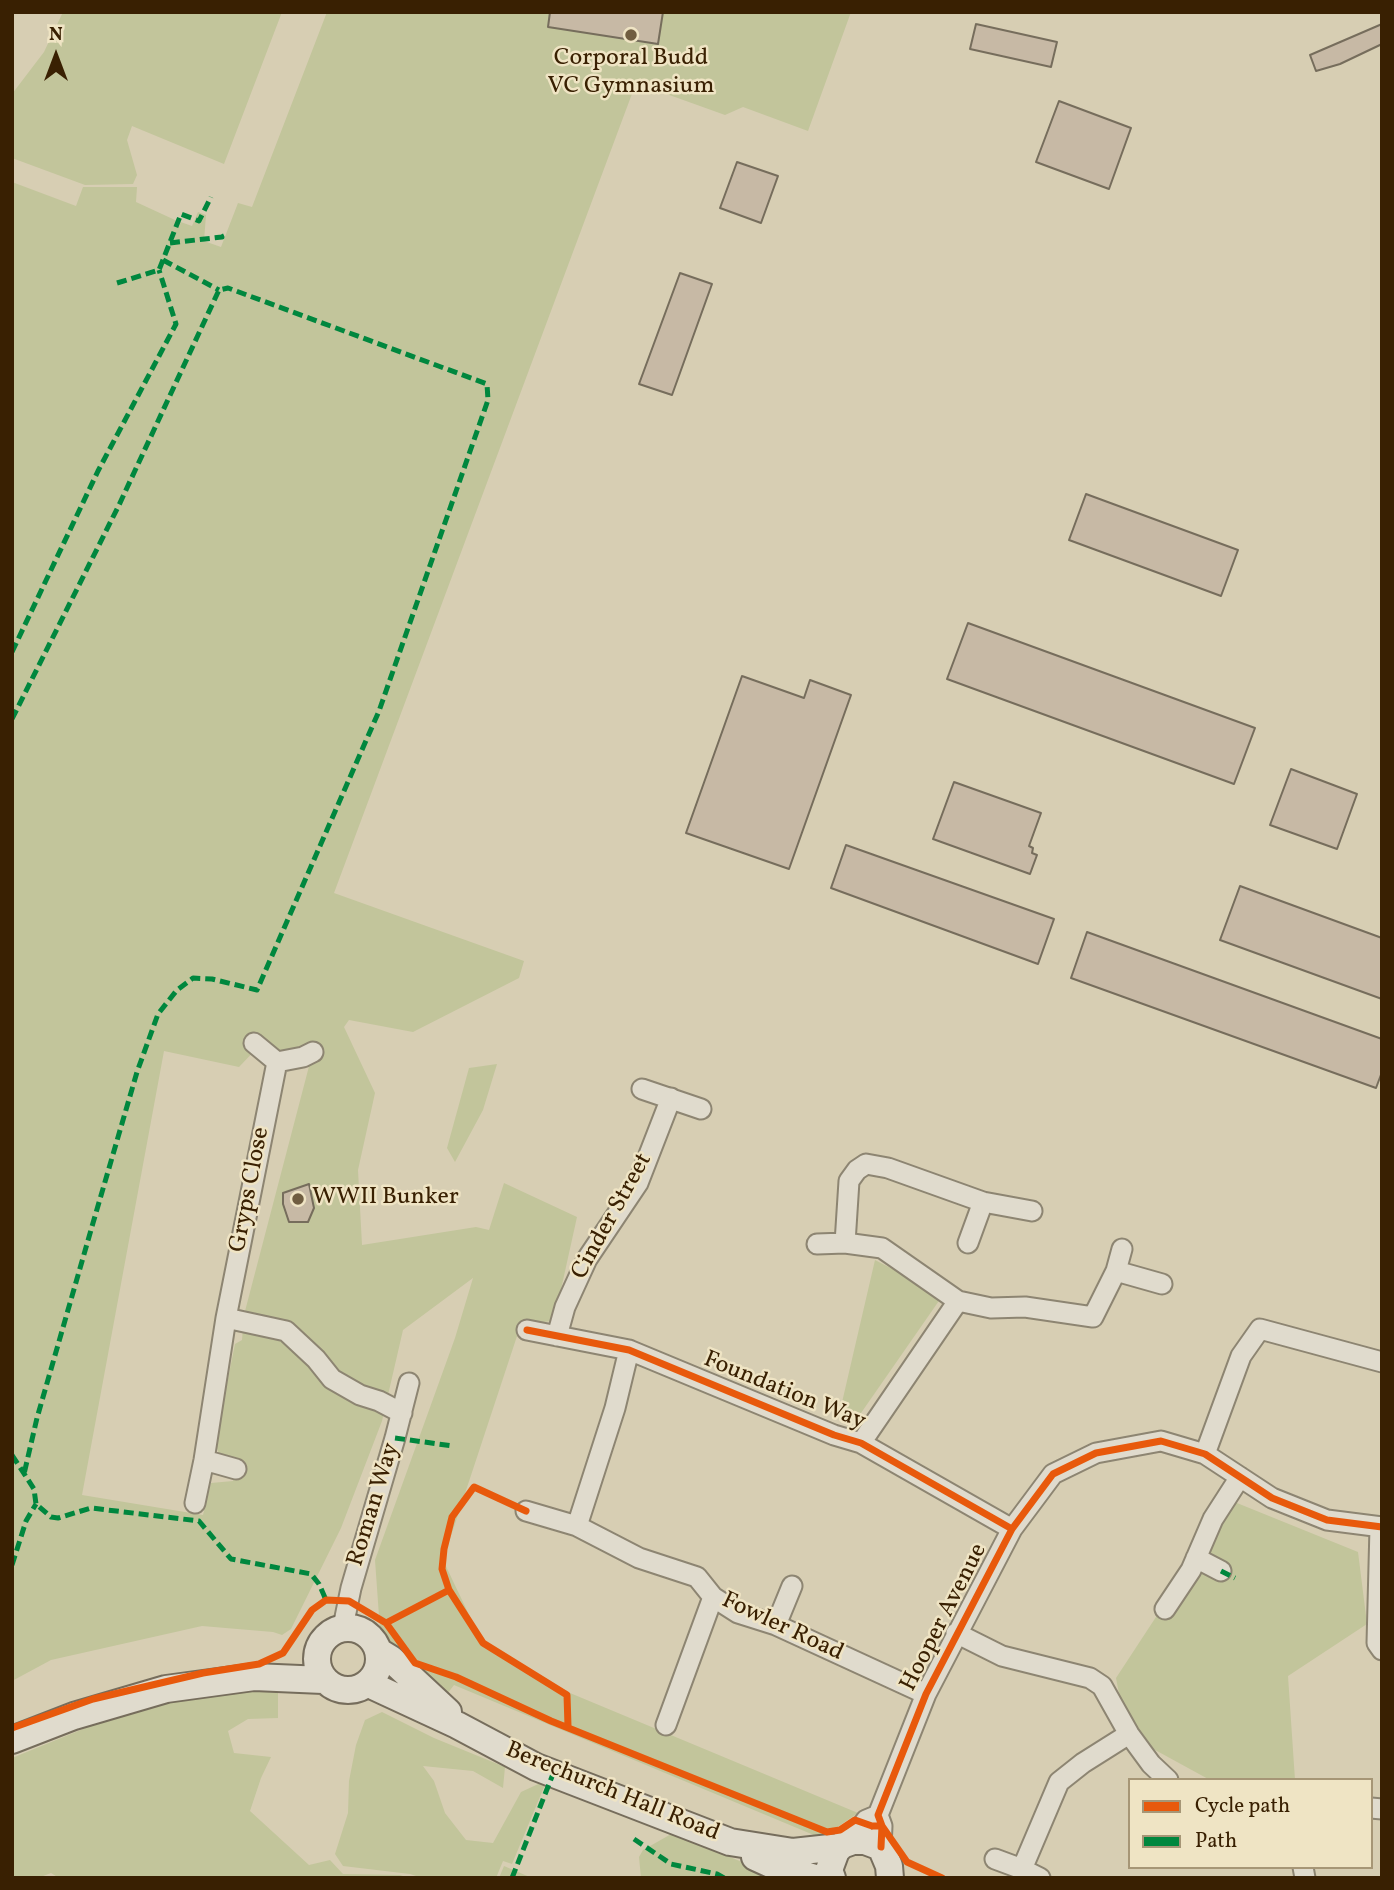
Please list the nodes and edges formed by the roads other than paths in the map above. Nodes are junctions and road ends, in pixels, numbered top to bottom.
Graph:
1 (254, 1043) dead end
2 (313, 1052) dead end
3 (277, 1062) junction
4 (642, 1089) dead end
5 (671, 1098) junction
6 (701, 1109) dead end
7 (983, 1202) junction
8 (1032, 1211) dead end
9 (845, 1243) junction
10 (968, 1243) dead end
11 (817, 1244) dead end
12 (1122, 1249) dead end
13 (1116, 1270) junction
14 (1162, 1284) dead end
15 (958, 1301) junction
16 (226, 1318) junction
17 (527, 1330) dead end
18 (557, 1336) junction
19 (629, 1350) junction
20 (1382, 1362) edge
21 (409, 1383) dead end
22 (402, 1413) junction
23 (861, 1443) junction
24 (1205, 1454) junction
25 (204, 1460) junction
26 (236, 1469) dead end
27 (1240, 1477) junction
28 (195, 1503) dead end
29 (526, 1511) dead end
30 (577, 1526) junction
31 (1381, 1527) edge
32 (1013, 1528) junction
33 (1196, 1558) junction
34 (1221, 1571) dead end
35 (792, 1586) dead end
36 (713, 1597) junction
37 (1165, 1609) dead end
38 (776, 1625) junction
39 (343, 1627) junction
40 (956, 1633) junction
41 (1382, 1650) edge
42 (378, 1651) junction
43 (317, 1654) junction
44 (254, 1677) junction
45 (323, 1680) junction
46 (370, 1681) junction
47 (926, 1694) junction
48 (457, 1725) junction
49 (666, 1726) dead end
50 (1129, 1734) junction
51 (12, 1740) edge
52 (1166, 1778) edge
53 (878, 1815) junction
54 (730, 1842) junction
55 (845, 1845) junction
56 (995, 1859) dead end
57 (891, 1866) edge
58 (1022, 1869) junction
59 (815, 1878) edge
60 (832, 1878) edge
61 (1040, 1878) edge

1 - 3 street
2 - 3 street
3 - 16 street, Gryps Close
4 - 5 street
5 - 6 street
5 - 18 street, Cinder Street
7 - 8 street
7 - 9 street
7 - 10 street
9 - 11 street
9 - 15 street
12 - 13 street
13 - 14 street
13 - 15 street
15 - 23 street
16 - 22 street
16 - 25 street, Gryps Close
17 - 18 street, Foundation Way
18 - 19 street, Foundation Way
19 - 23 street, Foundation Way
19 - 30 street
20 - 24 street
21 - 22 street, Roman Way
22 - 39 street, Roman Way
23 - 32 street, Foundation Way
24 - 27 street, Hooper Avenue
24 - 32 street, Hooper Avenue
25 - 26 street
25 - 28 street, Gryps Close
27 - 31 street, Hooper Avenue
27 - 33 street
29 - 30 street, Fowler Road
30 - 36 street, Fowler Road
31 - 41 street
32 - 40 street, Hooper Avenue
33 - 34 street
33 - 37 street
35 - 38 street
36 - 38 street, Fowler Road
36 - 49 street
38 - 47 street, Fowler Road
39 - 42 street
39 - 43 street
40 - 47 street, Hooper Avenue
40 - 50 street
42 - 46 street
42 - 48 street, Berechurch Hall Road
43 - 44 street
43 - 45 street
44 - 45 street
44 - 51 street
45 - 46 street
46 - 48 street, Berechurch Hall Road
47 - 53 street, Hooper Avenue
48 - 54 street, Berechurch Hall Road
50 - 52 street
50 - 58 street
53 - 55 street
53 - 57 street, Hooper Avenue
54 - 55 street, Berechurch Hall Road
54 - 59 street, Berechurch Hall Road
55 - 57 street, Berechurch Hall Road
55 - 60 street
56 - 58 street
58 - 61 street

